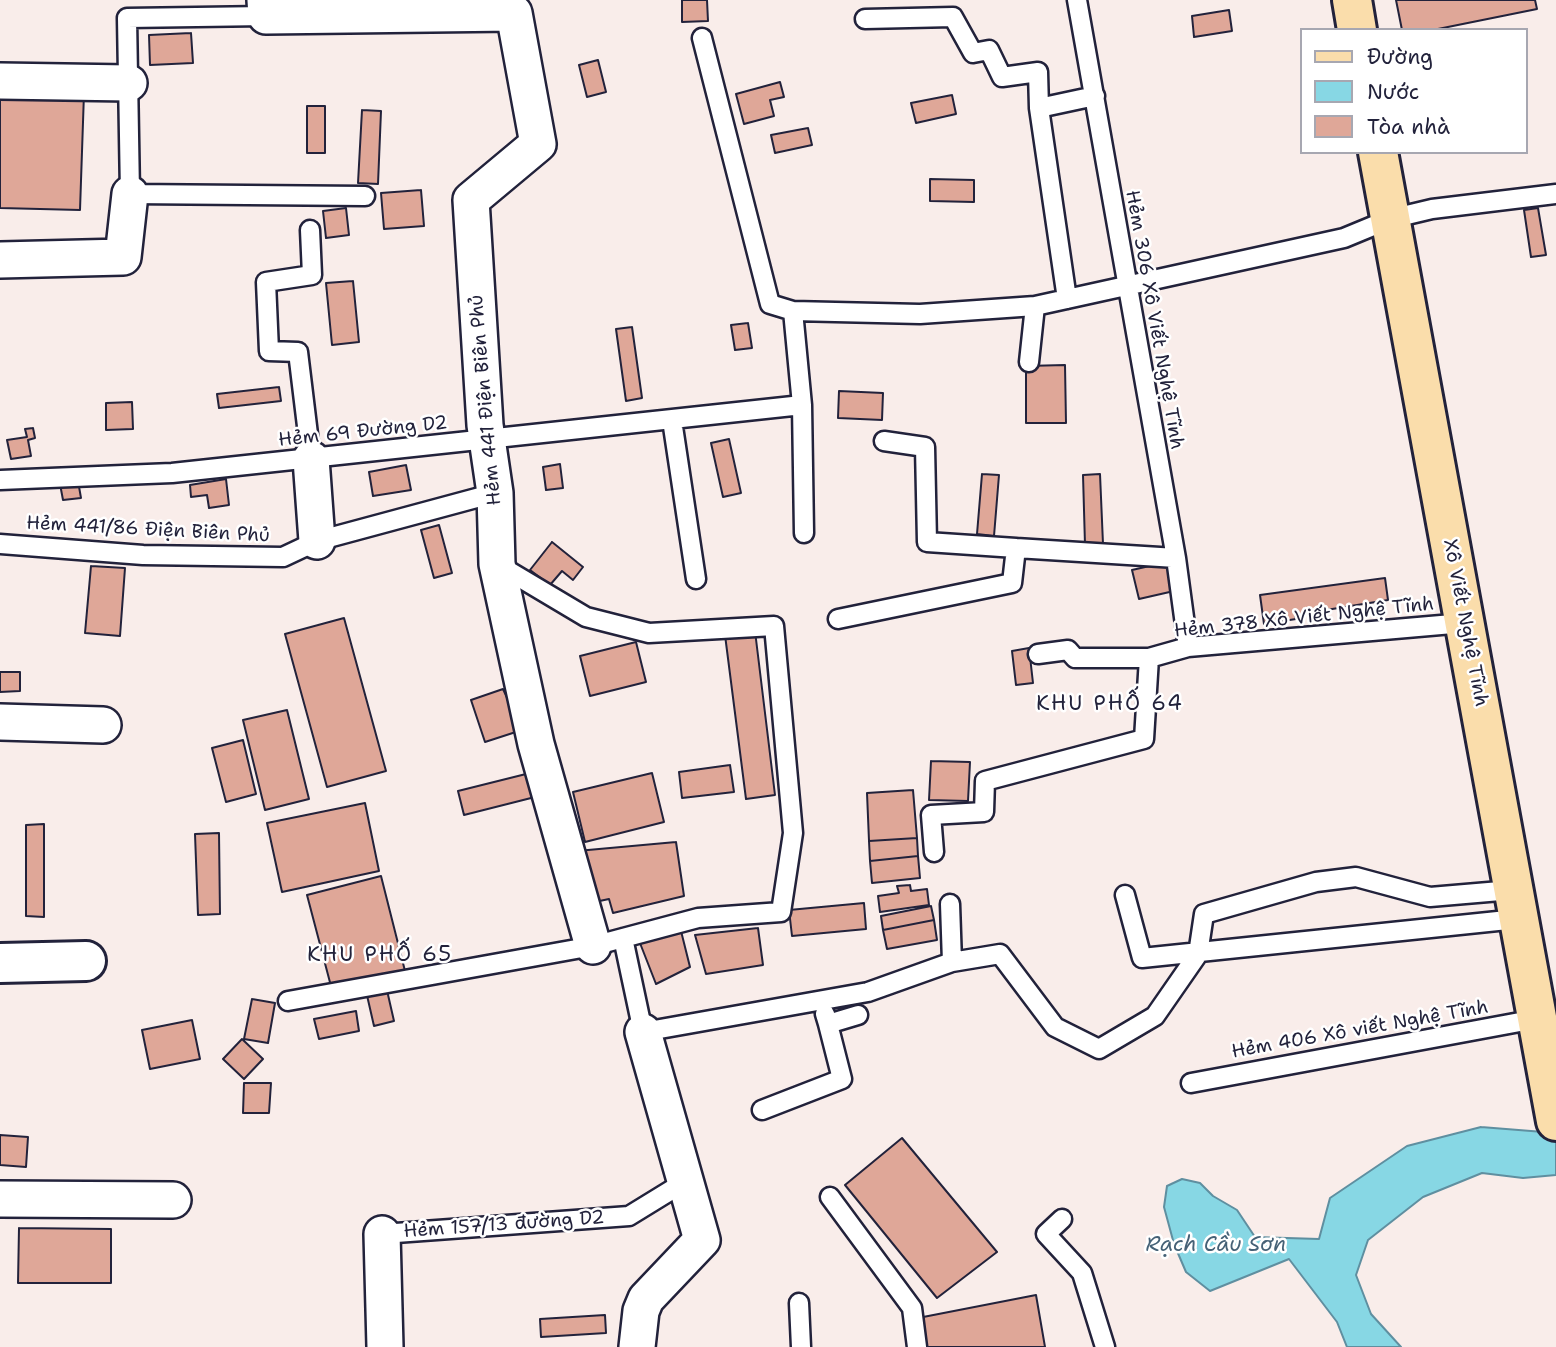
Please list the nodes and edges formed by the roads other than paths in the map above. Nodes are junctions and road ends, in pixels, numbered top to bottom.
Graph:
1 (127, 0) edge
2 (1077, 0) edge
3 (1352, 0) edge
4 (515, 4) edge
5 (265, 8) edge
6 (127, 18) junction
7 (865, 19) dead end
8 (1357, 28) edge
9 (702, 38) dead end
10 (0, 81) edge
11 (129, 83) junction
12 (1096, 96) junction
13 (1039, 108) junction
14 (1378, 154) edge
15 (130, 194) junction
16 (1556, 194) edge
17 (365, 196) dead end
18 (1390, 219) junction
19 (310, 230) dead end
20 (0, 260) edge
21 (1126, 286) junction
22 (1067, 299) junction
23 (1035, 306) junction
24 (793, 311) junction
25 (1029, 362) dead end
26 (802, 405) junction
27 (672, 420) junction
28 (487, 441) junction
29 (884, 441) dead end
30 (311, 459) junction
31 (0, 480) edge
32 (495, 493) junction
33 (804, 533) dead end
34 (317, 541) junction
35 (0, 544) edge
36 (1017, 548) junction
37 (1176, 558) junction
38 (497, 564) junction
39 (696, 579) dead end
40 (838, 619) dead end
41 (1464, 623) junction
42 (1188, 647) junction
43 (1038, 654) dead end
44 (1149, 658) junction
45 (0, 722) edge
46 (103, 725) dead end
47 (934, 852) dead end
48 (1125, 895) dead end
49 (950, 904) dead end
50 (1514, 905) junction
51 (608, 942) junction
52 (1198, 954) junction
53 (86, 961) dead end
54 (952, 962) junction
55 (0, 963) edge
56 (822, 1000) junction
57 (288, 1001) dead end
58 (858, 1015) dead end
59 (1546, 1018) edge
60 (828, 1024) junction
61 (643, 1032) junction
62 (1192, 1083) dead end
63 (1553, 1108) edge
64 (762, 1110) dead end
65 (686, 1181) junction
66 (830, 1197) dead end
67 (0, 1199) edge
68 (173, 1200) dead end
69 (1062, 1219) dead end
70 (382, 1234) joint
71 (799, 1303) dead end
72 (385, 1347) edge
73 (637, 1347) edge
74 (801, 1347) edge
75 (917, 1347) edge
76 (1105, 1347) edge

1 - 6 lane
2 - 12 lane, Hẻm 306 Xô Viết Nghệ Tĩnh
3 - 8 main road
4 - 5 street, Hẻm 441 Điện Biên Phủ
4 - 28 street, Hẻm 441 Điện Biên Phủ
5 - 6 lane
6 - 11 lane
7 - 13 lane
9 - 24 lane
10 - 11 street
11 - 15 lane
12 - 13 lane
12 - 21 lane, Hẻm 306 Xô Viết Nghệ Tĩnh
13 - 22 lane
14 - 18 main road, Xô Viết Nghệ Tĩnh
15 - 17 lane
15 - 20 street
16 - 18 lane
18 - 21 lane
18 - 41 main road, Xô Viết Nghệ Tĩnh
19 - 30 lane
21 - 22 lane
21 - 37 lane, Hẻm 306 Xô Viết Nghệ Tĩnh
22 - 23 lane
23 - 24 lane
23 - 25 lane
24 - 26 lane
26 - 27 lane, Hẻm 69 Đường D2
26 - 33 lane
27 - 28 lane, Hẻm 69 Đường D2
27 - 39 lane
28 - 30 lane, Hẻm 69 Đường D2
28 - 32 street, Hẻm 441 Điện Biên Phủ
29 - 36 lane
30 - 31 lane, Hẻm 69 Đường D2
30 - 34 street
32 - 34 lane, Hẻm 441/86 Điện Biên Phủ
32 - 38 street, Hẻm 441 Điện Biên Phủ
34 - 35 lane, Hẻm 441/86 Điện Biên Phủ
36 - 37 lane
36 - 40 lane
37 - 42 lane, Hẻm 306 Xô Viết Nghệ Tĩnh
38 - 51 street, Hẻm 441 Điện Biên Phủ
38 - 51 lane
41 - 42 lane, Hẻm 378 Xô Viết Nghệ Tĩnh
41 - 50 main road, Xô Viết Nghệ Tĩnh
42 - 44 lane, Hẻm 378 Xô Viết Nghệ Tĩnh
43 - 44 lane, Hẻm 378 Xô Viết Nghệ Tĩnh
44 - 47 lane
45 - 46 street
48 - 52 lane
49 - 54 lane
50 - 52 lane
50 - 52 lane
50 - 59 main road, Xô Viết Nghệ Tĩnh
51 - 57 lane
51 - 61 lane, Hẻm 441 Điện Biên Phủ
52 - 54 lane
53 - 55 street
54 - 56 lane
56 - 60 lane
56 - 61 lane
58 - 60 lane
59 - 62 lane, Hẻm 406 Xô viết Nghệ Tĩnh
59 - 63 main road, Xô Viết Nghệ Tĩnh
60 - 64 lane
61 - 65 street
65 - 70 lane, Hẻm 157/13 đường D2
65 - 73 street
66 - 75 lane
67 - 68 street
69 - 76 lane
70 - 72 street, Hẻm 157/13 đường D2
71 - 74 lane

